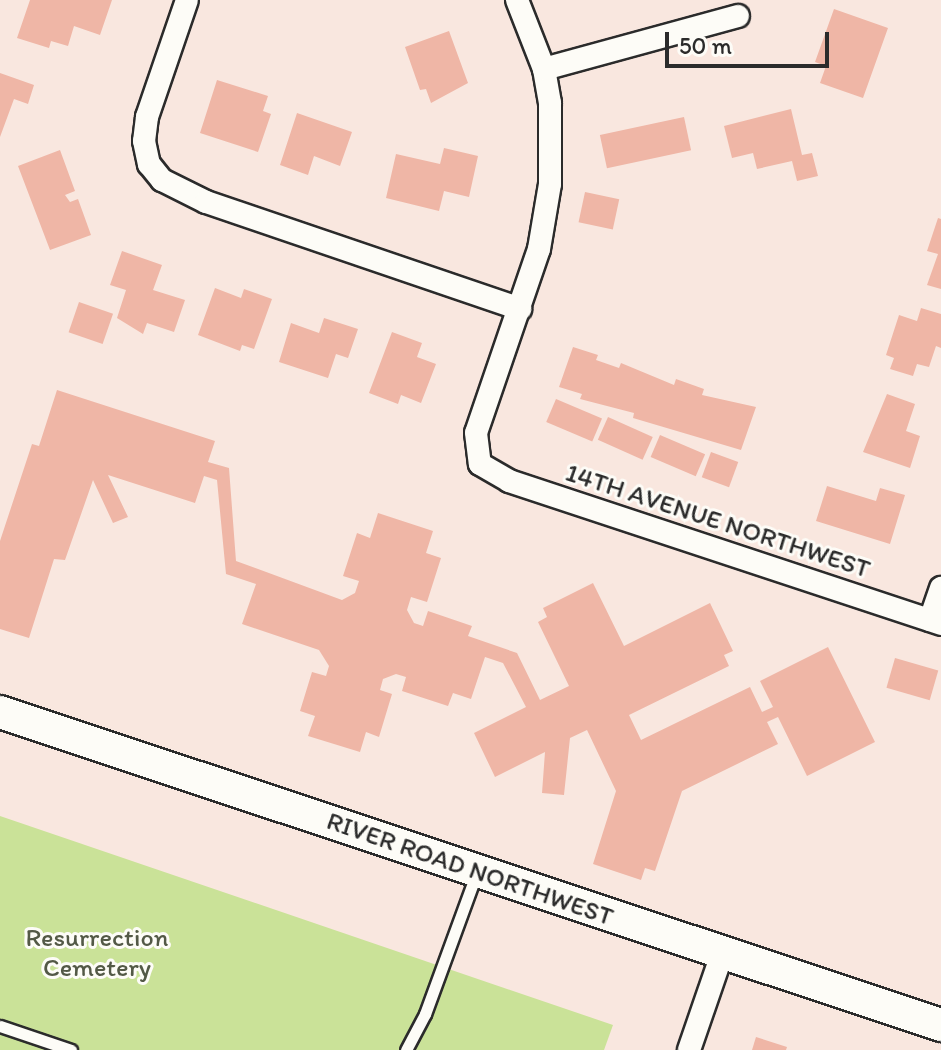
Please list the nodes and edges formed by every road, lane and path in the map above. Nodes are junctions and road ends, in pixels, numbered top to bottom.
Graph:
1 (187, 0) edge
2 (517, 0) edge
3 (738, 16) dead end
4 (544, 69) junction
5 (520, 309) junction
6 (941, 588) edge
7 (936, 622) edge
8 (0, 712) edge
9 (477, 872) junction
10 (722, 954) junction
11 (941, 1025) edge
12 (0, 1026) edge
13 (71, 1050) edge
14 (406, 1050) edge
15 (689, 1050) edge

1 - 5 street
2 - 4 street
3 - 4 street
4 - 5 street
5 - 7 street, 14TH AVENUE NORTHWEST
6 - 7 street
8 - 9 street, RIVER ROAD NORTHWEST
9 - 10 street, RIVER ROAD NORTHWEST
9 - 14 lane
10 - 11 street, RIVER ROAD NORTHWEST
10 - 15 street
12 - 13 lane

